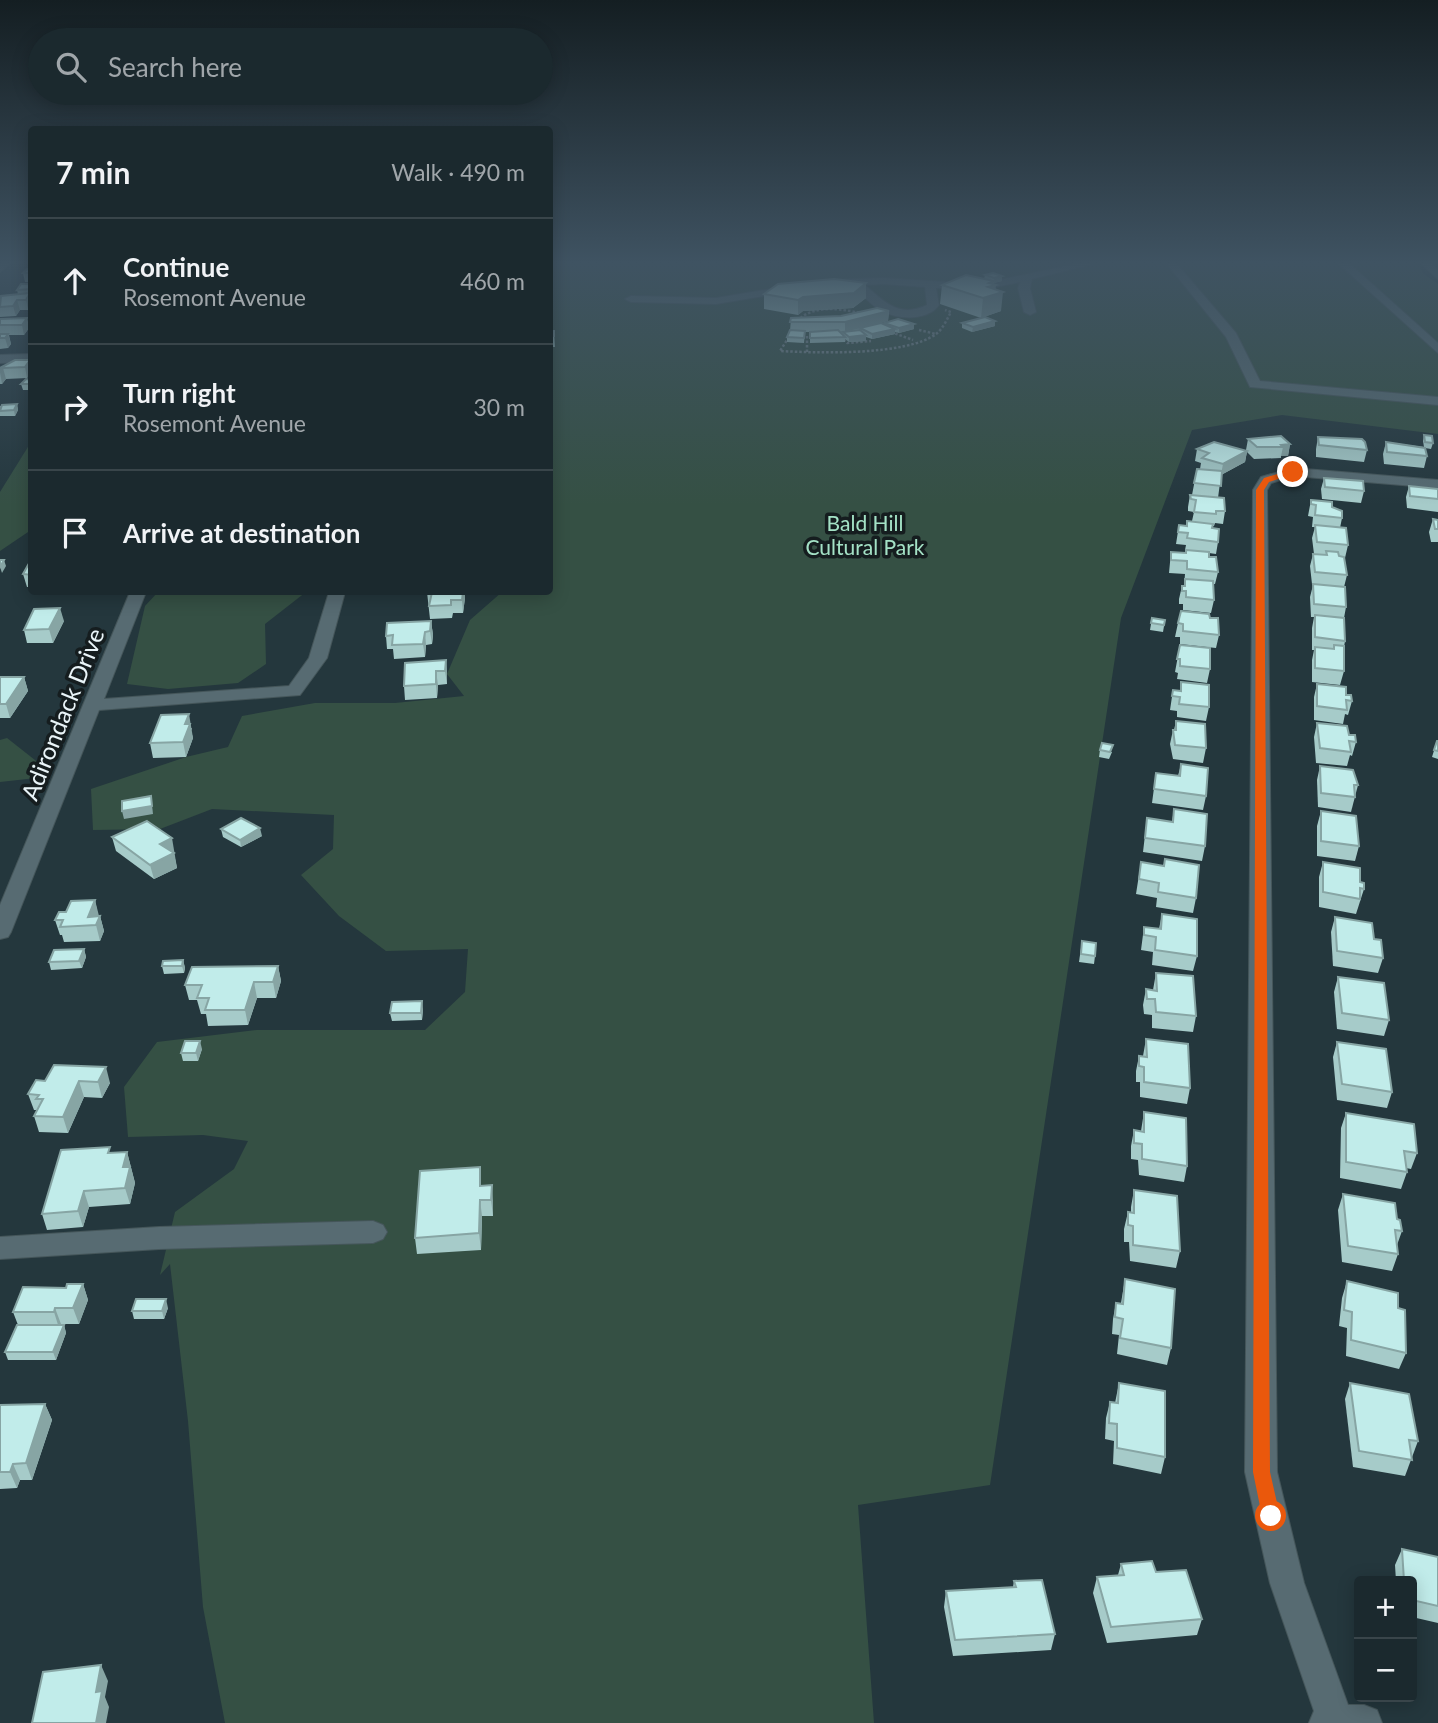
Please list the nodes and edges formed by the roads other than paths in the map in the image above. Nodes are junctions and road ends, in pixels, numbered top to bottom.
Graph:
1 (1236, 344) edge
2 (28, 358) edge
3 (0, 359) edge
4 (1438, 401) edge
5 (1438, 484) edge
6 (137, 595) edge
7 (336, 595) edge
8 (91, 705) junction
9 (0, 932) edge
10 (373, 1232) dead end
11 (0, 1248) edge
12 (1342, 1723) edge

1 - 4 street
2 - 3 street
5 - 12 street
6 - 8 street, Adirondack Drive
7 - 8 street
8 - 9 street, Adirondack Drive
10 - 11 street

